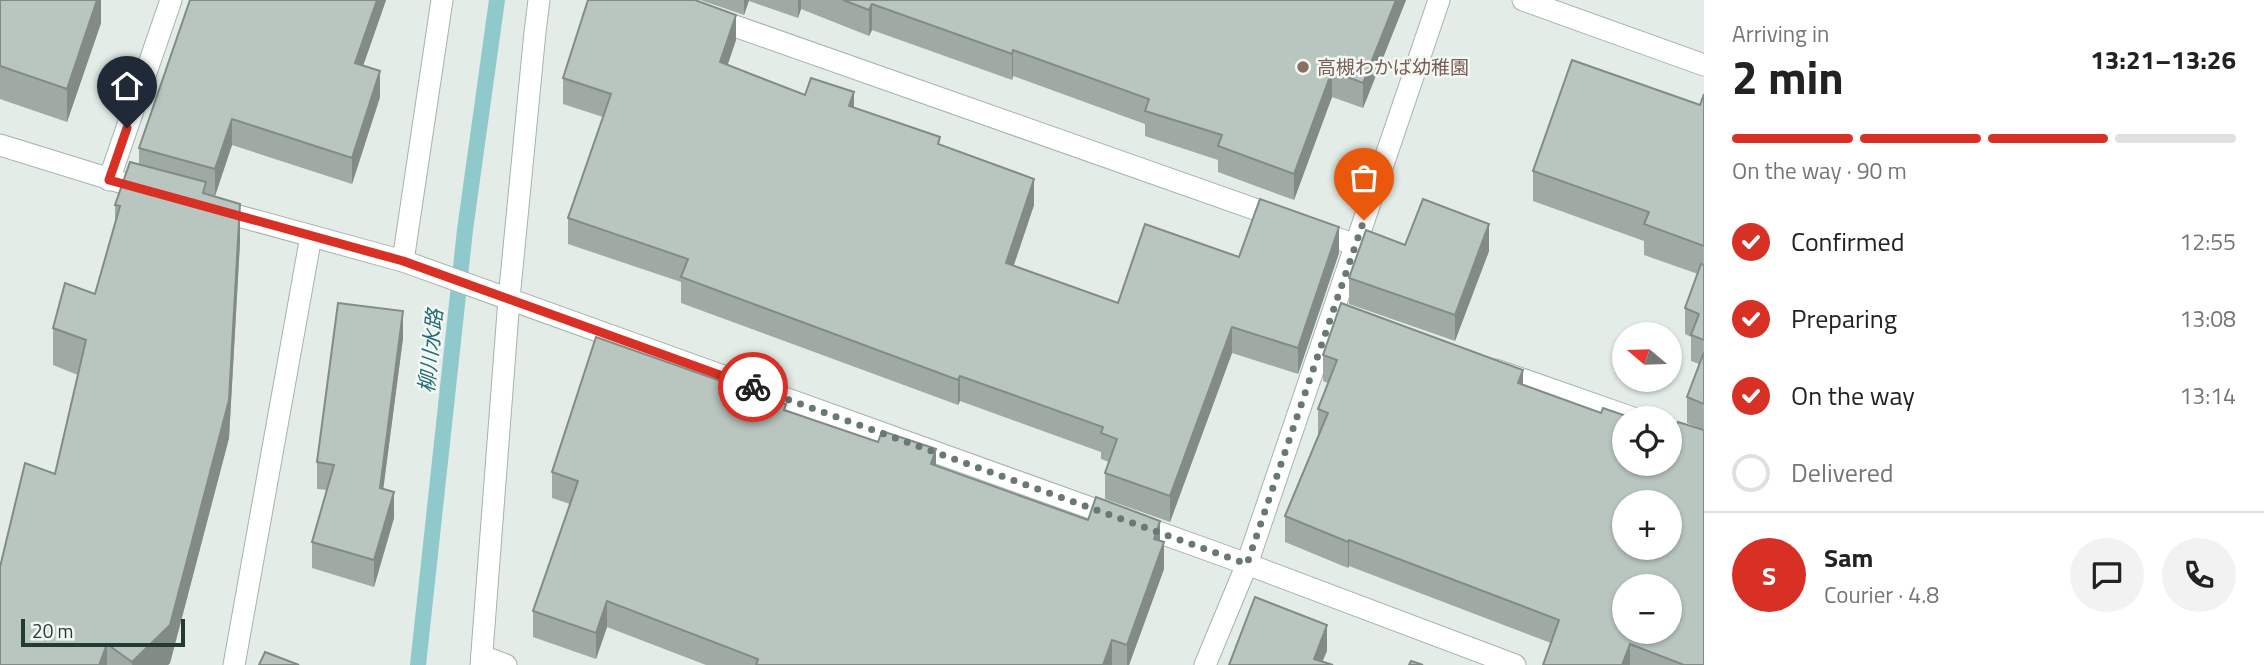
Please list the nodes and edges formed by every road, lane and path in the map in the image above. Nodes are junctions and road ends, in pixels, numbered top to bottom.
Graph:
1 (171, 0) edge
2 (442, 0) edge
3 (540, 0) edge
4 (661, 0) edge
5 (1439, 0) edge
6 (1523, 0) edge
7 (1704, 65) edge
8 (0, 145) edge
9 (109, 180) junction
10 (172, 197) edge
11 (197, 204) edge
12 (311, 236) junction
13 (1356, 245) junction
14 (403, 261) junction
15 (500, 296) junction
16 (1476, 363) edge
17 (1612, 411) edge
18 (1247, 564) junction
19 (481, 661) edge
20 (234, 665) edge
21 (506, 665) edge
22 (1205, 665) edge
23 (1515, 665) edge

1 - 9 street
2 - 14 street
3 - 15 street
4 - 13 street
5 - 13 street
6 - 7 street
8 - 9 street
9 - 10 street
11 - 12 street
12 - 14 street
12 - 20 street
13 - 18 street
14 - 15 street
15 - 18 street
15 - 19 street
16 - 17 street
18 - 22 street
18 - 23 street
19 - 21 street

